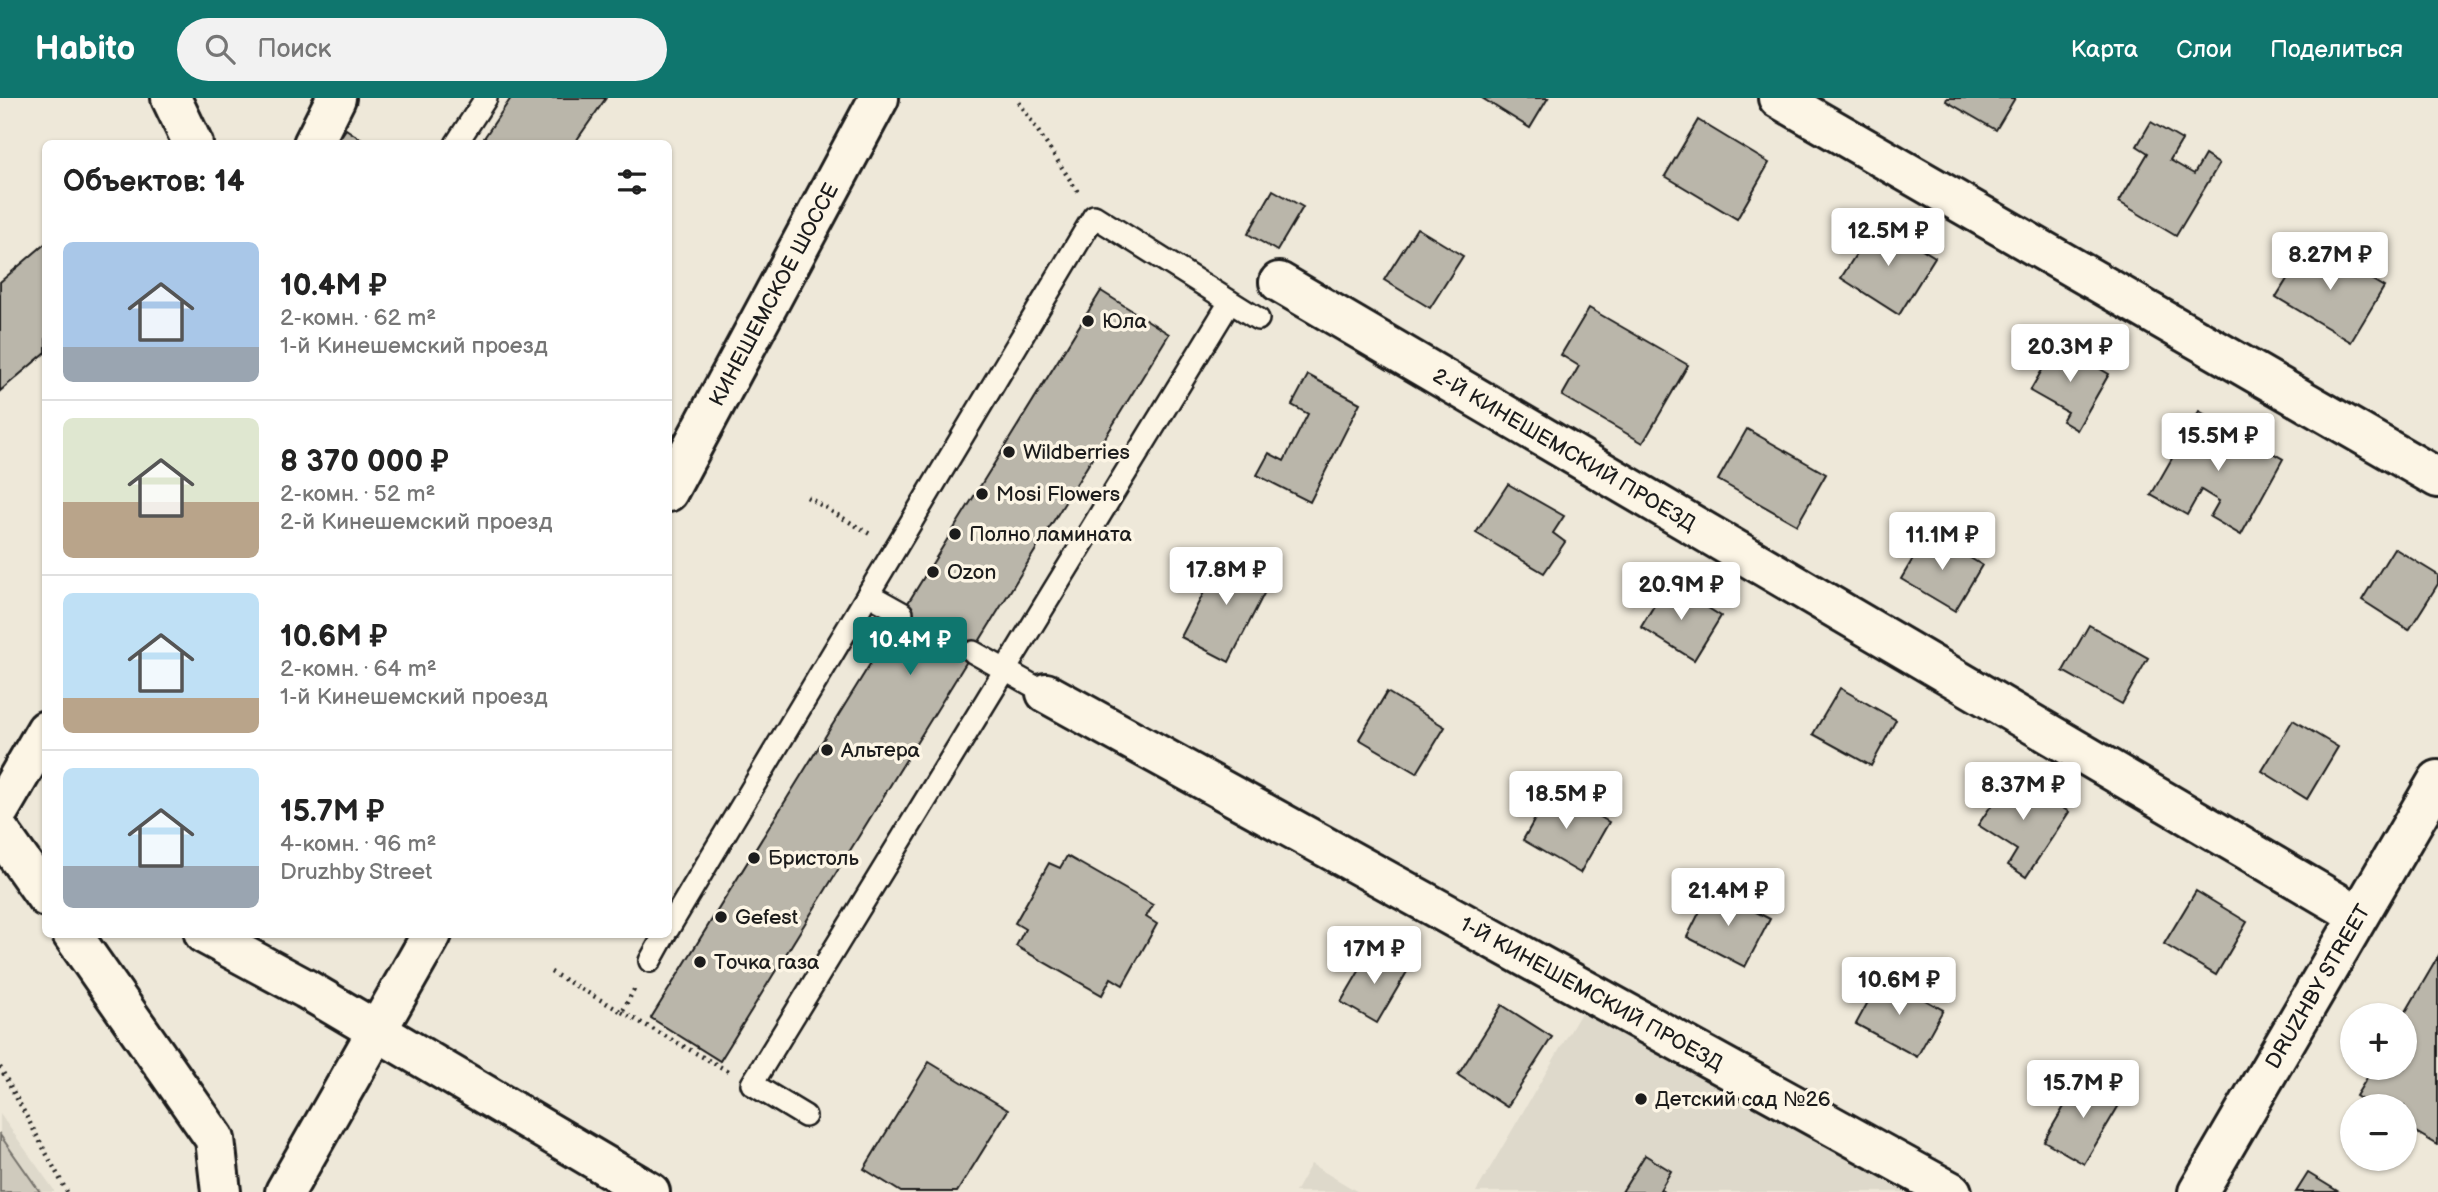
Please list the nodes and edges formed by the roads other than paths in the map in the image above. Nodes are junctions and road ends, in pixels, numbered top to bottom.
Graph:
1 (171, 98) edge
2 (336, 98) edge
3 (486, 98) edge
4 (879, 98) edge
5 (1778, 98) edge
6 (190, 140) edge
7 (315, 140) edge
8 (459, 140) edge
9 (1279, 282) dead end
10 (1230, 302) junction
11 (1258, 319) dead end
12 (2438, 478) edge
13 (672, 485) edge
14 (868, 594) junction
15 (902, 613) dead end
16 (972, 652) dead end
17 (1005, 670) junction
18 (1046, 693) joint
19 (42, 737) edge
20 (2438, 780) edge
21 (0, 808) edge
22 (0, 825) edge
23 (0, 832) edge
24 (42, 848) edge
25 (42, 891) edge
26 (2358, 915) junction
27 (672, 922) edge
28 (75, 938) edge
29 (211, 938) edge
30 (430, 938) edge
31 (664, 938) edge
32 (650, 961) road end
33 (379, 1032) junction
34 (805, 1116) dead end
35 (221, 1192) edge
36 (285, 1192) edge
37 (650, 1192) edge
38 (1952, 1192) edge
39 (2198, 1192) edge

1 - 6 street
2 - 7 street
3 - 8 lane
4 - 13 street, КИНЕШЕМСКОЕ ШОССЕ
5 - 12 street
9 - 26 street, 2-Й КИНЕШЕМСКИЙ ПРОЕЗД
10 - 11 lane
10 - 14 lane
10 - 17 lane
14 - 15 lane
14 - 27 lane
16 - 17 lane
17 - 18 lane
17 - 34 lane
18 - 38 street, 1-Й КИНЕШЕМСКИЙ ПРОЕЗД
19 - 21 street
20 - 26 street, DRUZHBY STREET
22 - 24 street
23 - 25 street
26 - 39 street, DRUZHBY STREET
28 - 35 street
29 - 33 street
30 - 33 street
31 - 32 lane
33 - 36 street
33 - 37 street

